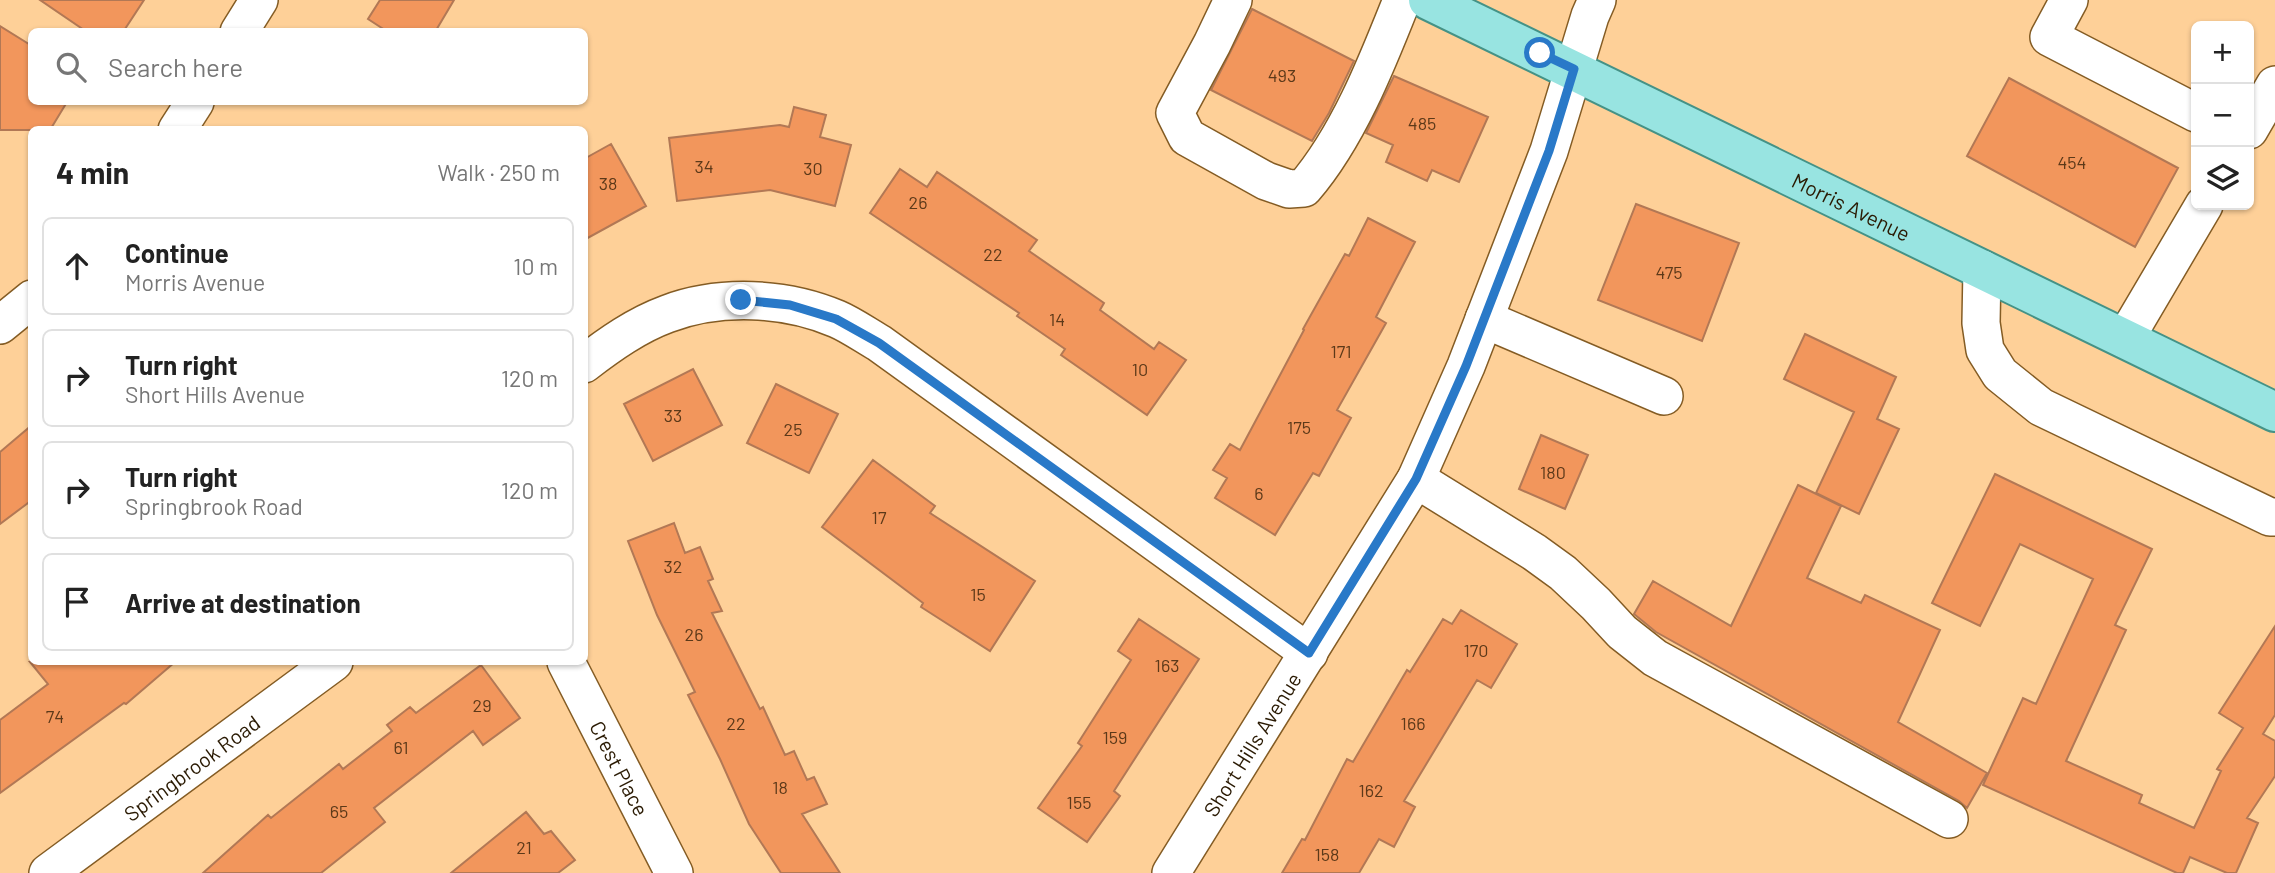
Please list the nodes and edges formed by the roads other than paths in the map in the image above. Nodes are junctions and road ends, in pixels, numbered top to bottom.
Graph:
1 (259, 0) edge
2 (1233, 0) edge
3 (1402, 0) edge
4 (1428, 0) edge
5 (1597, 0) edge
6 (2069, 0) edge
7 (242, 28) edge
8 (1574, 69) junction
9 (2275, 85) edge
10 (193, 105) edge
11 (2191, 110) edge
12 (2254, 121) edge
13 (180, 126) edge
14 (2201, 210) edge
15 (1982, 269) junction
16 (28, 302) edge
17 (1483, 319) junction
18 (0, 325) edge
19 (2125, 339) junction
20 (588, 361) edge
21 (1664, 396) dead end
22 (2275, 412) edge
23 (1416, 479) junction
24 (2275, 517) edge
25 (1309, 653) junction
26 (330, 665) edge
27 (568, 665) edge
28 (1949, 819) dead end
29 (48, 873) edge
30 (674, 873) edge
31 (1171, 873) edge

1 - 7 street
2 - 3 street
4 - 8 main road, Morris Avenue
5 - 8 street, Short Hills Avenue
6 - 11 street
8 - 15 main road, Morris Avenue
8 - 17 street, Short Hills Avenue
9 - 12 street
10 - 13 street
14 - 19 street
15 - 19 main road, Morris Avenue
15 - 24 street
16 - 18 street
17 - 21 street
17 - 23 street, Short Hills Avenue
19 - 22 main road, Morris Avenue
20 - 25 street
23 - 25 street, Short Hills Avenue
23 - 28 street
25 - 31 street, Short Hills Avenue
26 - 29 street, Springbrook Road
27 - 30 street, Crest Place

